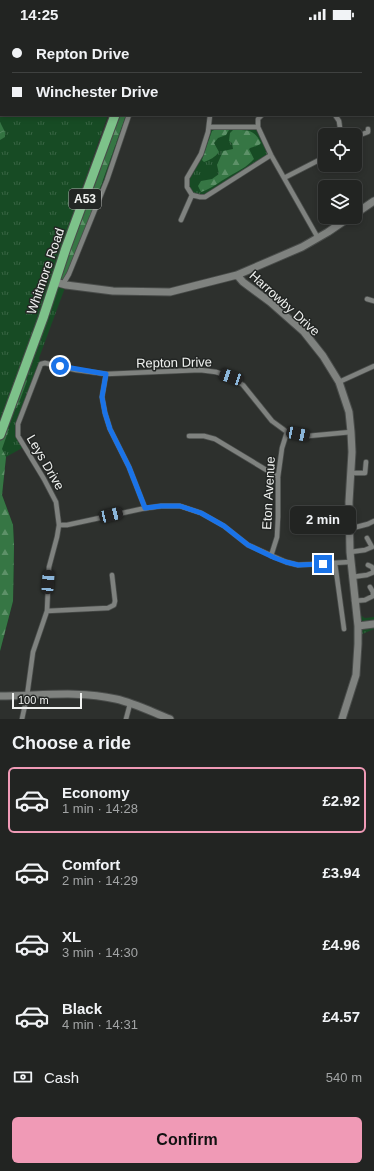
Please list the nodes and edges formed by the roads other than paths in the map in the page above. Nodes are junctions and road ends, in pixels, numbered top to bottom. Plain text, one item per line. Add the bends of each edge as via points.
1 (115, 116) edge
2 (129, 116) edge
3 (210, 116) edge
4 (261, 116) edge
5 (336, 116) edge
6 (209, 127) junction
7 (258, 127) junction
8 (340, 128) edge
9 (368, 129) dead end
10 (362, 134) edge
11 (271, 155) junction
12 (318, 161) edge
13 (284, 178) junction
14 (192, 196) junction
15 (374, 201) edge
16 (362, 209) edge
17 (181, 220) dead end
18 (339, 224) edge
19 (318, 238) junction
20 (237, 275) junction
21 (59, 283) junction
22 (367, 299) dead end
23 (374, 301) edge
24 (45, 363) joint
25 (374, 366) edge
26 (106, 374) junction
27 (339, 382) junction
28 (287, 432) junction
29 (352, 432) junction
30 (0, 435) edge
31 (189, 436) dead end
32 (366, 462) dead end
33 (351, 473) junction
34 (278, 477) junction
35 (145, 508) junction
36 (374, 521) edge
37 (59, 525) junction
38 (349, 529) junction
39 (367, 538) dead end
40 (350, 552) junction
41 (271, 556) junction
42 (350, 562) junction
43 (335, 563) junction
44 (368, 565) dead end
45 (112, 575) dead end
46 (352, 577) junction
47 (370, 586) dead end
48 (354, 601) junction
49 (47, 611) junction
50 (374, 624) edge
51 (358, 626) junction
52 (344, 629) dead end
53 (0, 696) edge
54 (27, 696) junction
55 (130, 704) junction
56 (22, 719) edge
57 (126, 719) edge
58 (170, 719) edge
59 (342, 719) edge

1 - 21 highway, Whitmore Road / A53
2 - 21 street, Whitmore Road via 107,180 74,260
3 - 6 street
4 - 7 street via 258,119
5 - 8 street
6 - 7 street
6 - 14 street via 201,154 187,178 187,187
7 - 11 street
9 - 10 street via 368,132
11 - 13 street
11 - 14 street via 205,197
12 - 13 street
13 - 19 street
14 - 17 street
15 - 16 street
18 - 19 street
19 - 20 street
20 - 21 street via 170,292 113,291
20 - 27 street, Harrowby Drive via 304,332
21 - 30 highway, Whitmore Road / A53
22 - 23 street
24 - 26 street, Repton Drive
24 - 37 street, Leys Drive via 41,364 17,430 56,502
25 - 27 street
26 - 28 street, Repton Drive via 200,370 216,372 231,377 243,385 272,421
26 - 35 street via 102,397 108,424
27 - 29 street, Harrowby Drive via 349,412
28 - 29 street, Repton Drive via 308,436
28 - 34 street, Eton Avenue
29 - 33 street, Harrowby Drive
31 - 34 street via 215,439
32 - 33 street via 365,473
33 - 38 street, Harrowby Drive
34 - 41 street, Eton Avenue via 277,537
35 - 37 street
35 - 41 street via 180,506 201,513 224,526 248,545
36 - 38 street
37 - 49 street, Leys Drive via 49,567
38 - 40 street, Harrowby Drive
39 - 40 street via 372,547
40 - 42 street, Harrowby Drive
41 - 43 street via 298,565
42 - 43 street
42 - 46 street, Harrowby Drive
43 - 52 street
44 - 46 street via 374,572
45 - 49 street via 114,605 108,608
46 - 48 street, Harrowby Drive
47 - 48 street via 373,596
48 - 51 street, Harrowby Drive
49 - 54 street, Leys Drive via 33,652
50 - 51 street
51 - 59 street, Harrowby Drive via 356,675
53 - 54 street
54 - 55 street via 66,693 116,699
54 - 56 street, Leys Drive
55 - 57 street
55 - 58 street

